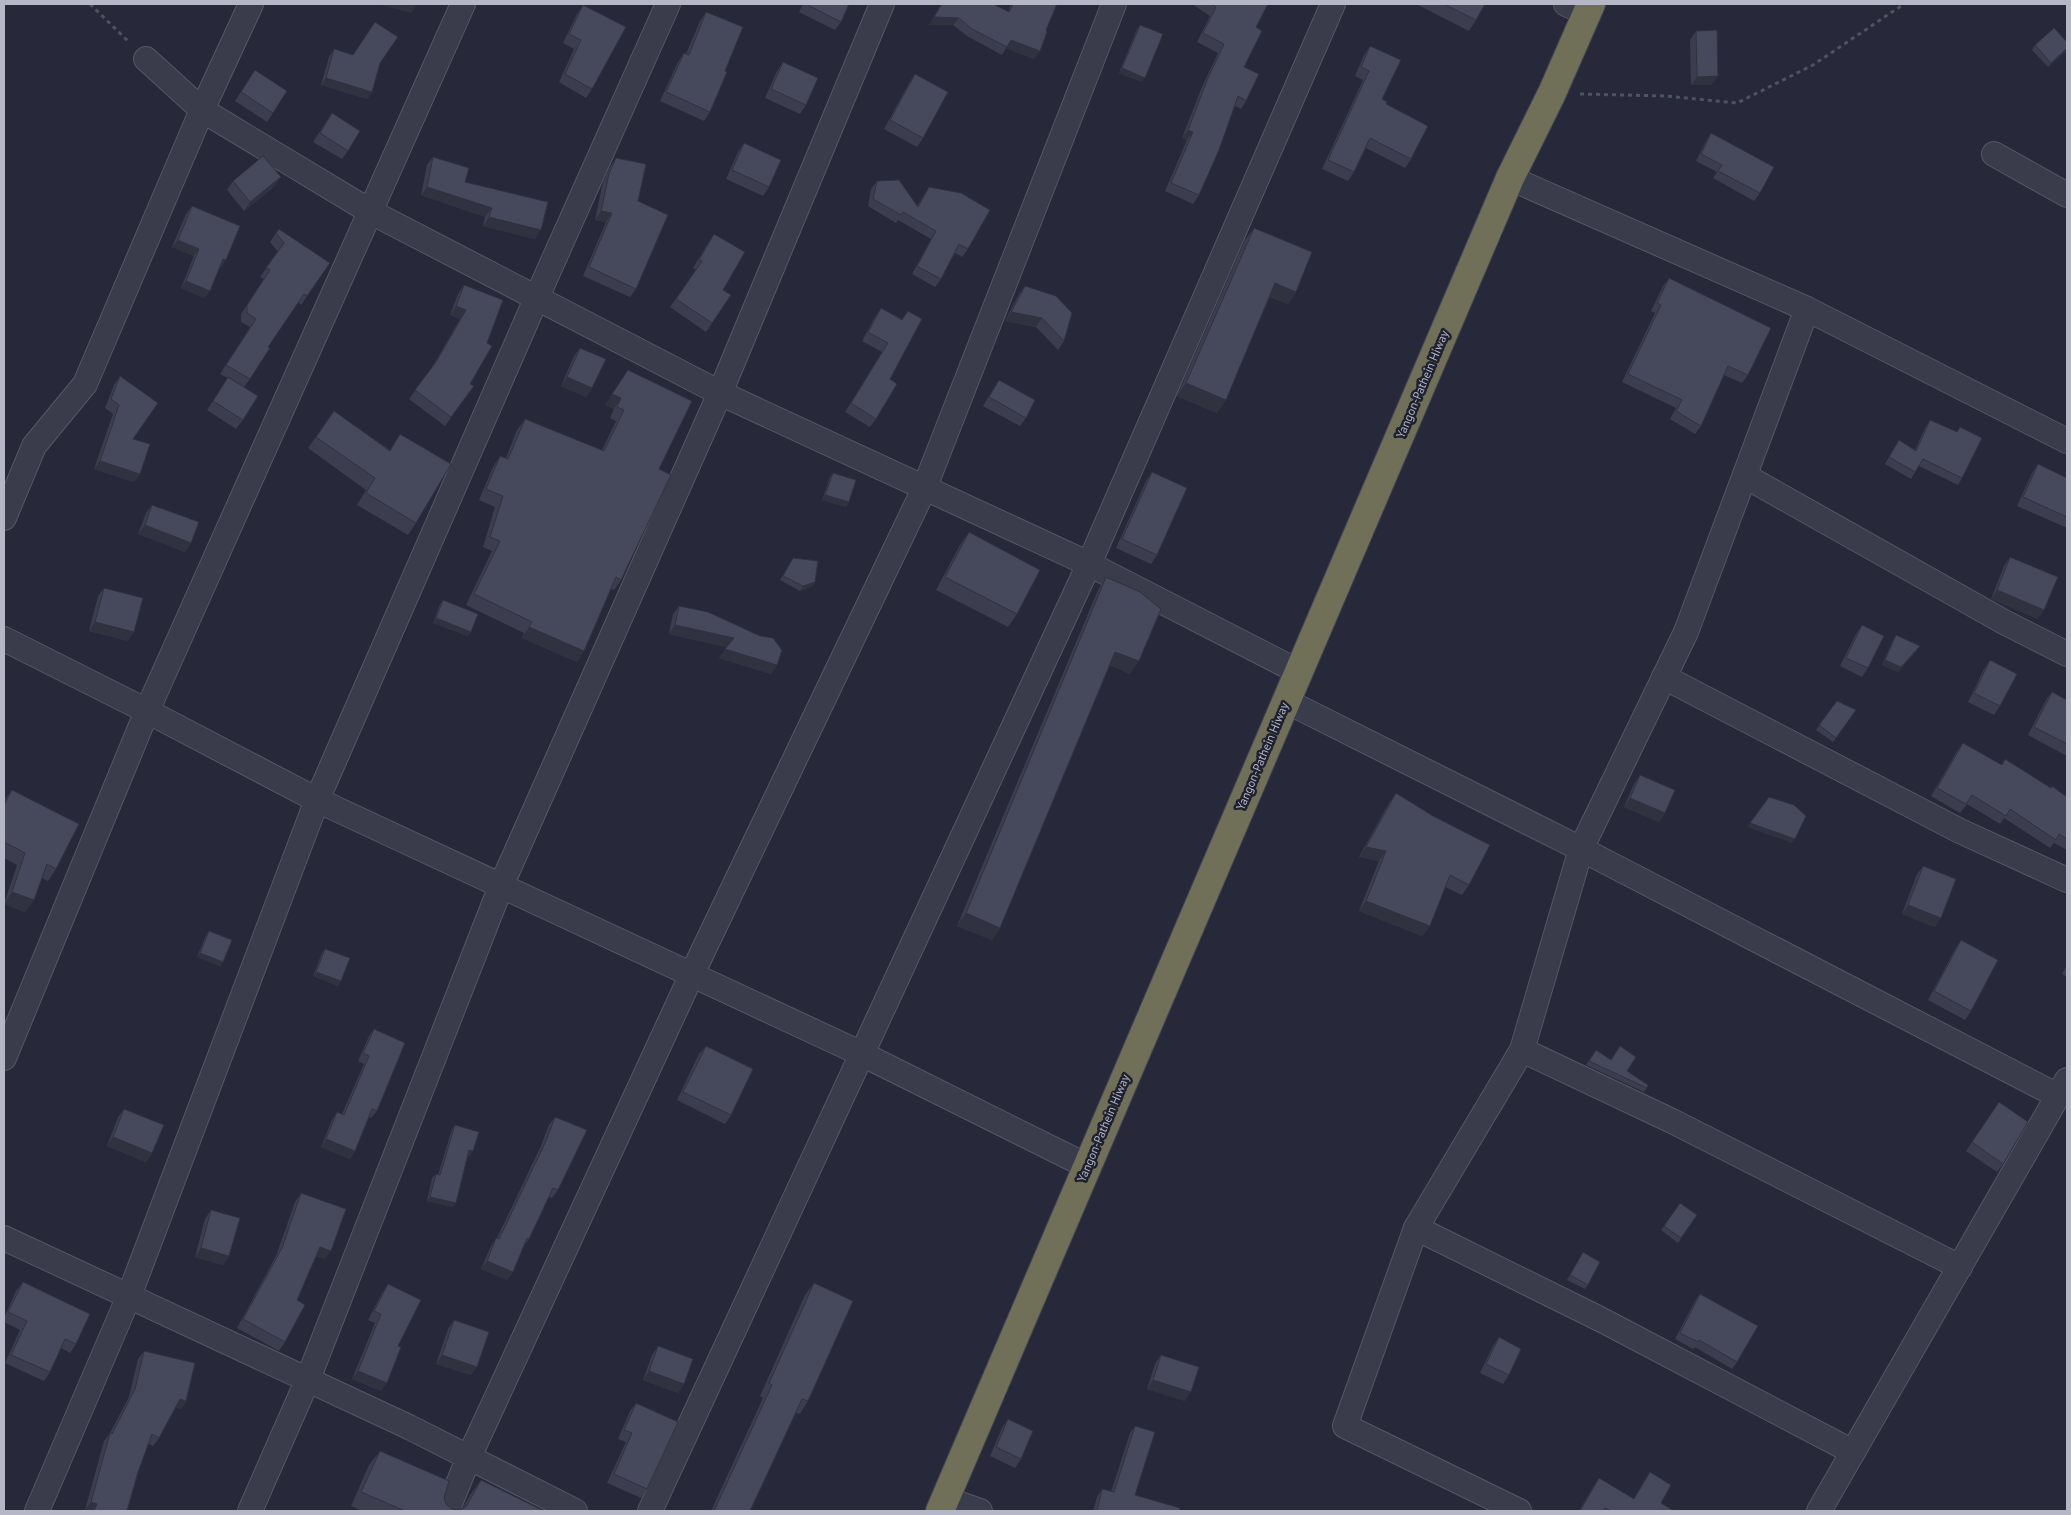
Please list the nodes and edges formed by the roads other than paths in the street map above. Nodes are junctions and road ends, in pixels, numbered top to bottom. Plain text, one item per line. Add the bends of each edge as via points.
1 (251, 4) edge
2 (463, 4) edge
3 (668, 4) edge
4 (882, 4) edge
5 (1114, 4) edge
6 (1333, 4) edge
7 (1581, 7) edge
8 (146, 59) road end
9 (202, 110) junction
10 (1994, 154) dead end
11 (1510, 178) junction
12 (2067, 195) edge
13 (371, 212) junction
14 (536, 297) junction
15 (1808, 309) junction
16 (720, 393) junction
17 (2067, 441) edge
18 (1745, 476) junction
19 (924, 489) junction
20 (4, 518) edge
21 (1089, 564) junction
22 (4, 639) edge
23 (2067, 654) edge
24 (1299, 672) junction
25 (1664, 677) junction
26 (1286, 701) junction
27 (147, 711) junction
28 (317, 800) junction
29 (1581, 849) junction
30 (2067, 880) edge
31 (501, 886) junction
32 (692, 974) junction
33 (1522, 1050) junction
34 (862, 1054) junction
35 (4, 1058) edge
36 (2063, 1088) edge
37 (1087, 1166) junction
38 (1416, 1228) junction
39 (4, 1238) edge
40 (1960, 1267) junction
41 (129, 1296) junction
42 (308, 1380) junction
43 (1853, 1452) junction
44 (469, 1457) junction
45 (943, 1505) edge
46 (37, 1511) edge
47 (250, 1511) edge
48 (447, 1511) edge
49 (575, 1511) edge
50 (650, 1511) edge
51 (980, 1511) edge
52 (1519, 1511) edge
53 (1818, 1511) edge

1 - 9 street
2 - 13 street
3 - 14 street
4 - 16 street
5 - 19 street
6 - 21 street
7 - 11 highway, Yangon-Pathein Hiway via 1552,93
8 - 9 street
9 - 13 street
9 - 20 street via 85,384 34,446
10 - 12 street
11 - 15 street
11 - 24 highway, Yangon-Pathein Hiway
13 - 14 street
13 - 27 street
14 - 16 street
14 - 28 street
15 - 17 street
15 - 18 street
16 - 19 street
16 - 31 street
18 - 23 street
18 - 25 street via 1686,632
19 - 21 street
19 - 32 street
21 - 24 street
21 - 34 street
22 - 27 street
24 - 26 highway, Yangon-Pathein Hiway
25 - 29 street
25 - 30 street via 1960,831
26 - 29 street
26 - 37 highway, Yangon-Pathein Hiway
27 - 28 street
27 - 35 street
28 - 31 street
28 - 41 street
29 - 33 street
29 - 36 street
31 - 32 street
31 - 42 street
32 - 34 street
32 - 44 street
33 - 38 street
33 - 40 street via 1672,1121
34 - 37 street
34 - 50 street
36 - 40 street
37 - 45 highway, Yangon-Pathein Hiway
38 - 43 street
38 - 52 street via 1345,1426
39 - 41 street
40 - 43 street
41 - 42 street
41 - 46 street
42 - 44 street
42 - 47 street
43 - 53 street
44 - 48 street
44 - 49 street
45 - 51 street

